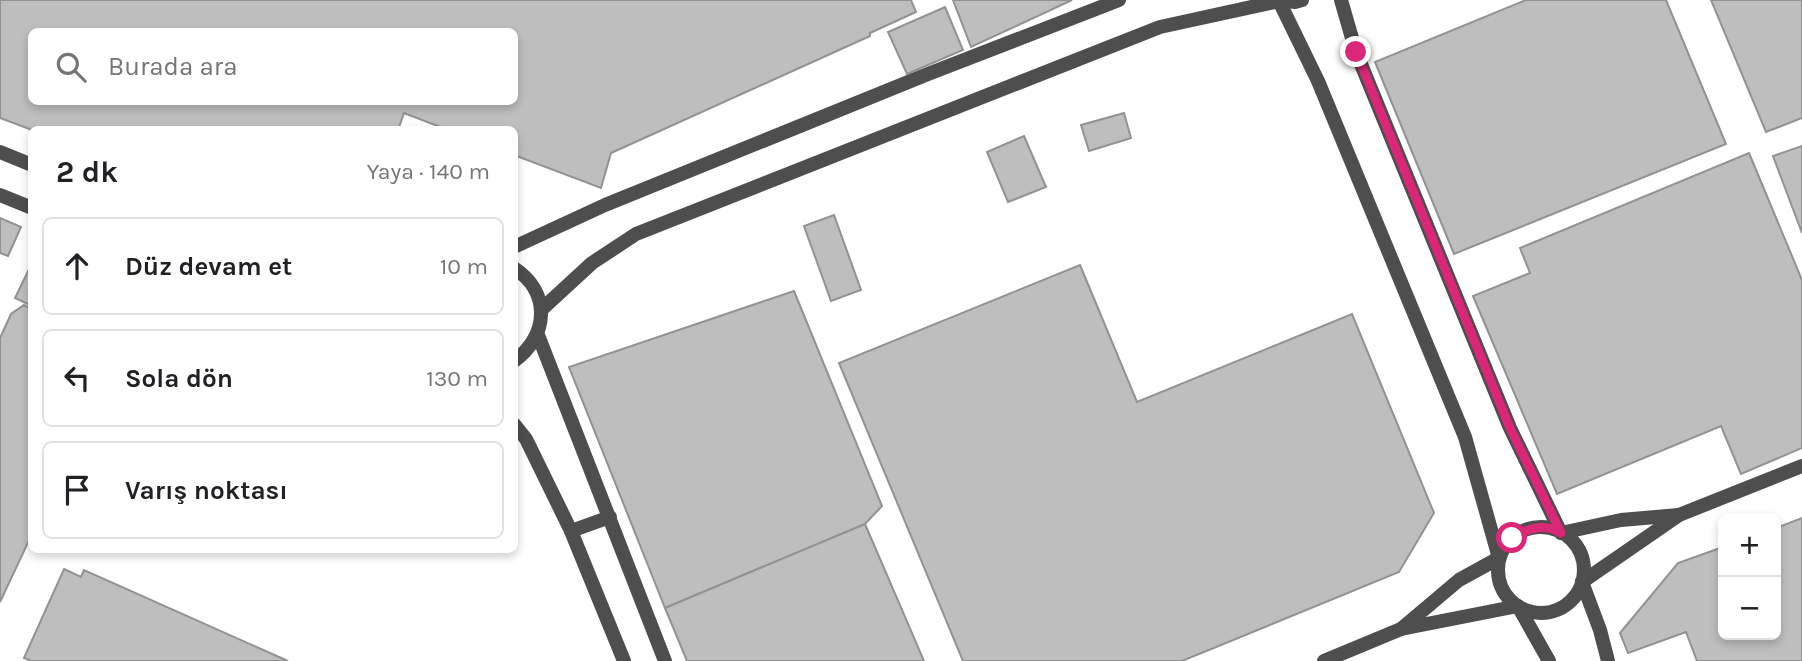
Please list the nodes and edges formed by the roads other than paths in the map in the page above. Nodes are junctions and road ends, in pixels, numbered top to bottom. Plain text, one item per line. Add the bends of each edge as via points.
1 (1119, 0) edge
2 (1279, 0) edge
3 (1302, 0) edge
4 (1341, 0) edge
5 (0, 152) edge
6 (28, 163) edge
7 (0, 195) edge
8 (28, 206) edge
9 (518, 245) edge
10 (518, 270) edge
11 (542, 309) junction
12 (538, 335) junction
13 (518, 358) edge
14 (518, 429) edge
15 (1802, 466) edge
16 (1679, 515) junction
17 (610, 517) junction
18 (571, 531) junction
19 (1561, 533) junction
20 (1499, 558) junction
21 (1582, 582) junction
22 (1518, 606) junction
23 (1401, 629) junction
24 (624, 661) edge
25 (665, 661) edge
26 (1324, 661) edge
27 (1549, 661) edge
28 (1608, 661) edge

1 - 9 street via 605,205
2 - 3 street
2 - 11 street via 1160,27 636,234 592,263
2 - 20 street via 1318,81 1465,437
4 - 19 street via 1356,52 1504,415
5 - 6 street
7 - 8 street
10 - 11 street via 537,290
11 - 12 street
12 - 13 street
12 - 17 street
14 - 18 street
15 - 16 street
16 - 19 street via 1621,520
16 - 21 street
17 - 18 street
17 - 25 street
18 - 24 street
19 - 20 street via 1539,527 1524,530 1506,544
19 - 21 street via 1578,548
20 - 22 street via 1500,584
20 - 23 street via 1459,580
21 - 22 street via 1566,605 1552,611
21 - 28 street
22 - 23 street
22 - 27 street
23 - 26 street

